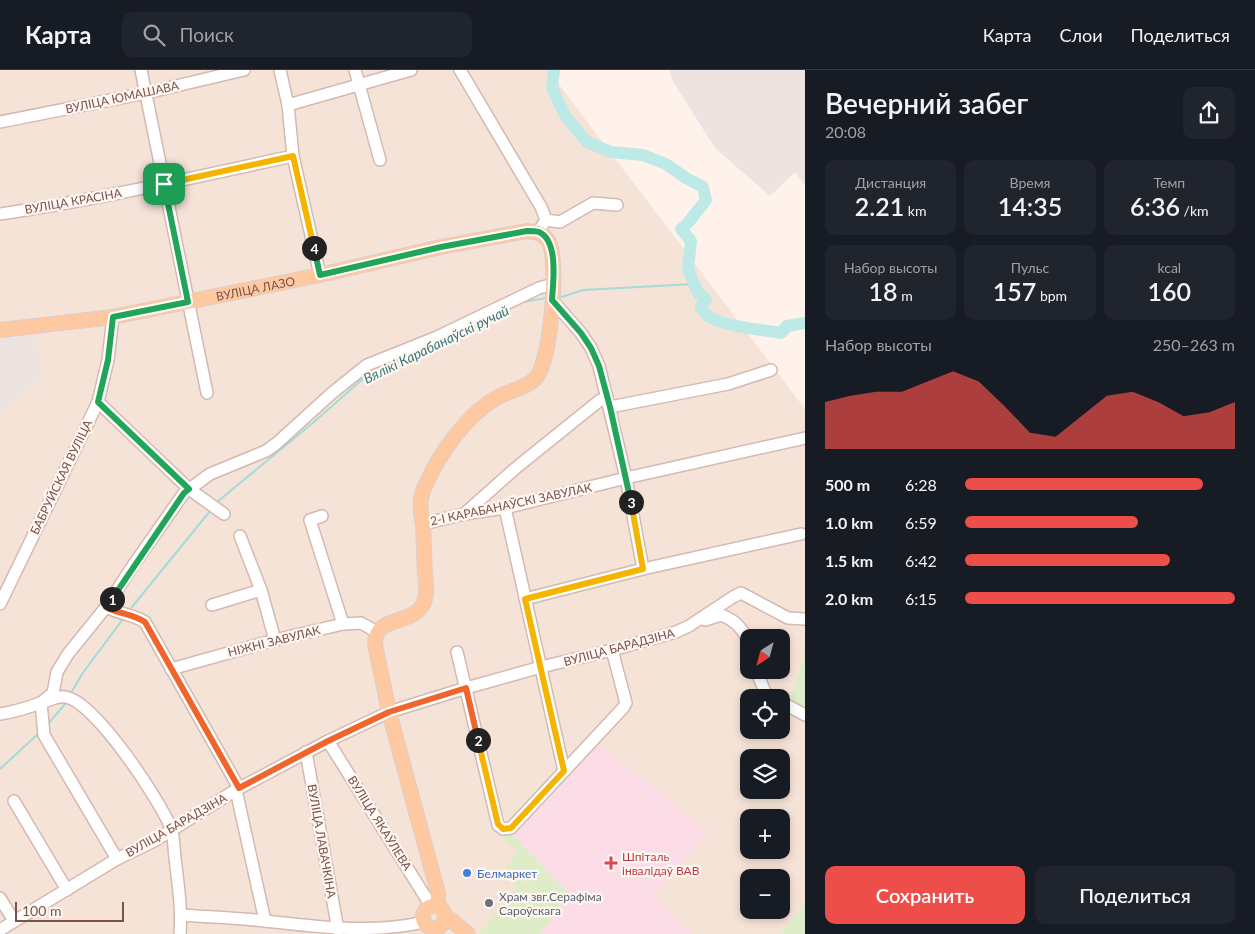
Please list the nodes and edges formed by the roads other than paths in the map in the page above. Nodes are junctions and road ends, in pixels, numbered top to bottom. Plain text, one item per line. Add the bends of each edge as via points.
1 (141, 70) edge
2 (244, 70) edge
3 (280, 70) edge
4 (354, 70) edge
5 (411, 70) edge
6 (460, 70) edge
7 (358, 84) junction
8 (146, 93) junction
9 (288, 105) junction
10 (0, 122) edge
11 (293, 156) junction
12 (380, 160) dead end
13 (164, 184) junction
14 (617, 205) dead end
15 (0, 214) edge
16 (542, 226) junction
17 (320, 275) junction
18 (553, 284) junction
19 (552, 300) junction
20 (188, 302) junction
21 (113, 317) junction
22 (0, 330) edge
23 (771, 370) dead end
24 (207, 393) dead end
25 (98, 402) junction
26 (609, 402) junction
27 (805, 438) edge
28 (626, 478) junction
29 (189, 489) junction
30 (504, 508) junction
31 (224, 514) dead end
32 (464, 514) junction
33 (322, 516) dead end
34 (423, 524) junction
35 (801, 534) dead end
36 (240, 536) dead end
37 (643, 569) junction
38 (261, 590) junction
39 (525, 599) junction
40 (0, 604) edge
41 (212, 605) dead end
42 (106, 607) junction
43 (805, 619) edge
44 (343, 624) junction
45 (689, 626) junction
46 (741, 629) edge
47 (377, 632) junction
48 (275, 640) junction
49 (612, 650) junction
50 (458, 652) dead end
51 (541, 667) junction
52 (171, 669) junction
53 (466, 688) junction
54 (41, 703) junction
55 (790, 707) edge
56 (389, 712) junction
57 (0, 714) edge
58 (805, 715) edge
59 (328, 741) junction
60 (306, 752) junction
61 (564, 771) junction
62 (238, 789) junction
63 (14, 801) dead end
64 (171, 830) junction
65 (117, 859) junction
66 (67, 890) junction
67 (0, 898) edge
68 (438, 910) junction
69 (182, 915) junction
70 (14, 921) junction
71 (265, 921) junction
72 (426, 928) edge
73 (0, 930) edge
74 (338, 930) junction
75 (180, 934) edge
76 (468, 934) edge

1 - 8 street
2 - 8 street, ВУЛІЦА ЮМАШАВА
3 - 9 street
4 - 7 street
5 - 7 street
6 - 16 street via 541,207
7 - 9 street
7 - 12 street
8 - 10 street, ВУЛІЦА ЮМАШАВА
8 - 13 street
9 - 11 street
11 - 13 street, ВУЛІЦА КРАСІНА
11 - 17 street
13 - 15 street, ВУЛІЦА КРАСІНА
13 - 20 street
14 - 16 street, ВУЛІЦА ЛАЗО via 593,203 560,222
16 - 17 main road, ВУЛІЦА ЛАЗО
16 - 18 main road via 553,258
17 - 20 main road, ВУЛІЦА ЛАЗО
18 - 19 main road
18 - 29 street via 367,365 266,451 210,474
19 - 26 street via 591,348
19 - 34 main road via 542,368 535,379 480,410 449,444 421,499
20 - 21 main road, ВУЛІЦА ЛАЗО
20 - 24 street
21 - 22 main road, ВУЛІЦА ЛАЗО
21 - 25 street, БАБРУЙСКАЯ ВУЛІЦА via 108,360
23 - 26 street via 728,384
25 - 29 street
25 - 40 street, БАБРУЙСКАЯ ВУЛІЦА
26 - 28 street
26 - 32 street via 599,401
27 - 28 street, 2-І КАРАБАНАЎСКІ ЗАВУЛАК
28 - 30 street, 2-І КАРАБАНАЎСКІ ЗАВУЛАК
28 - 37 street
29 - 31 street
29 - 42 street
30 - 32 street, 2-І КАРАБАНАЎСКІ ЗАВУЛАК
30 - 39 street
32 - 34 street, 2-І КАРАБАНАЎСКІ ЗАВУЛАК
33 - 44 street via 310,520
34 - 47 main road via 426,586 423,604 413,614
35 - 37 street
36 - 38 street
37 - 39 street
38 - 41 street
38 - 48 street
39 - 51 street
42 - 52 street via 145,622
42 - 54 street via 68,654 57,672 52,693
43 - 45 street, ВУЛІЦА БАРАДЗІНА via 788,618 742,593
44 - 47 street, НІЖНІ ЗАВУЛАК via 361,623
44 - 48 street, НІЖНІ ЗАВУЛАК
45 - 46 street via 720,615 737,623
45 - 49 street, ВУЛІЦА БАРАДЗІНА
47 - 56 main road via 375,644
48 - 52 street, НІЖНІ ЗАВУЛАК
49 - 51 street, ВУЛІЦА БАРАДЗІНА
49 - 61 street via 626,703
50 - 53 street
51 - 53 street, ВУЛІЦА БАРАДЗІНА
51 - 61 street
52 - 62 street
53 - 56 street, ВУЛІЦА БАРАДЗІНА
53 - 61 street via 498,824 503,829 511,828
54 - 57 street
54 - 64 street via 63,696 74,699 88,711 131,760
54 - 65 street via 44,736
55 - 58 street
56 - 59 street, ВУЛІЦА БАРАДЗІНА
56 - 68 main road via 438,893
59 - 60 street, ВУЛІЦА БАРАДЗІНА
59 - 68 street, ВУЛІЦА ЯКАЎЛЕВА
60 - 62 street, ВУЛІЦА БАРАДЗІНА
60 - 74 street, ВУЛІЦА ЛАВАЧКІНА
62 - 64 street, ВУЛІЦА БАРАДЗІНА
62 - 71 street
63 - 66 street
64 - 65 street, ВУЛІЦА БАРАДЗІНА
64 - 69 street
65 - 66 street, ВУЛІЦА БАРАДЗІНА
66 - 70 street, ВУЛІЦА БАРАДЗІНА
67 - 70 street
68 - 72 main road via 443,923 439,927
68 - 76 main road
69 - 71 street
69 - 75 street
70 - 73 street, ВУЛІЦА БАРАДЗІНА
71 - 74 street
72 - 74 street via 366,932

